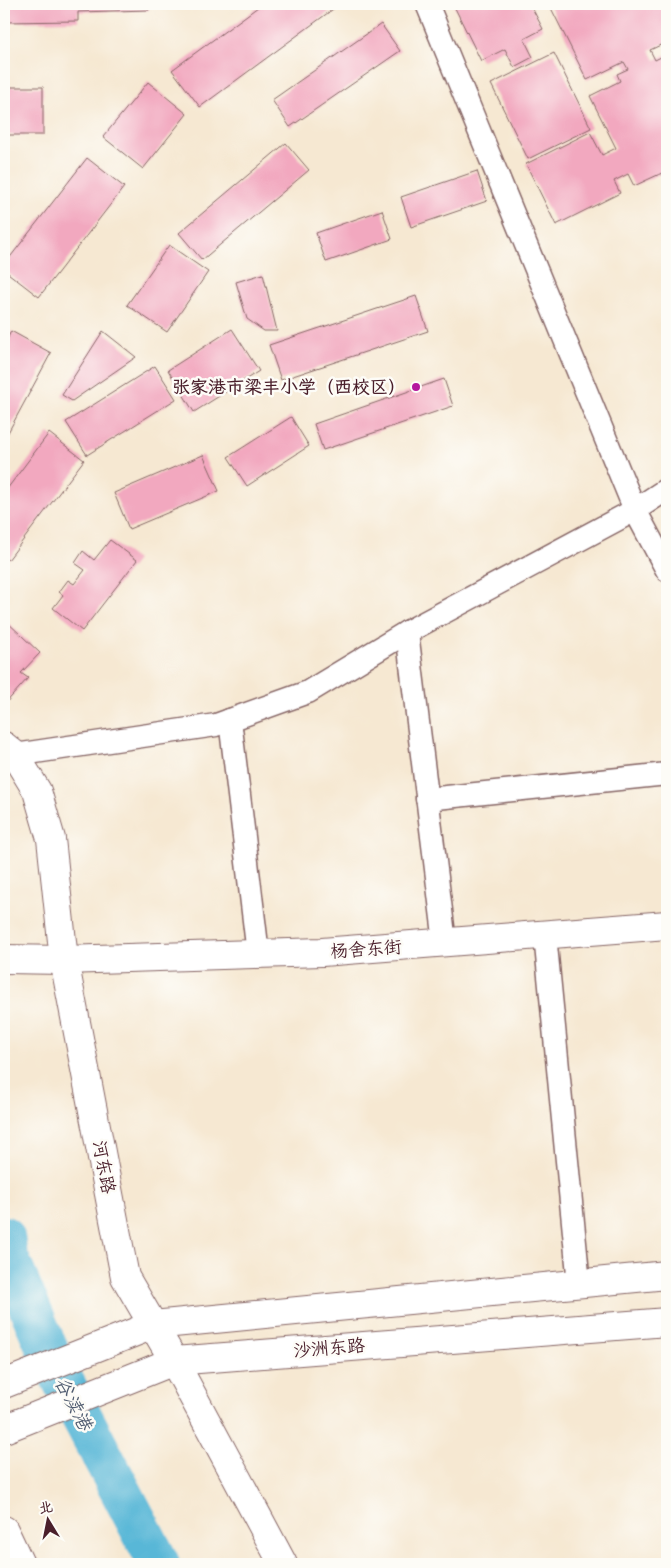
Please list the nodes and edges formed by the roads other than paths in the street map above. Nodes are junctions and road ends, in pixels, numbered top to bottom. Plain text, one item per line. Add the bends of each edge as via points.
1 (427, 4) edge
2 (667, 489) edge
3 (635, 510) junction
4 (667, 570) edge
5 (407, 632) junction
6 (230, 720) junction
7 (9, 750) edge
8 (667, 774) edge
9 (428, 799) junction
10 (667, 925) edge
11 (545, 935) junction
12 (445, 943) junction
13 (258, 954) junction
14 (4, 959) edge
15 (51, 959) junction
16 (667, 1275) edge
17 (579, 1284) junction
18 (667, 1322) edge
19 (153, 1325) junction
20 (174, 1361) junction
21 (4, 1384) edge
22 (4, 1429) edge
23 (4, 1530) edge
24 (20, 1564) edge
25 (283, 1564) edge

1 - 3 street
2 - 3 street
3 - 4 street
3 - 5 street
5 - 6 street via 308,692
5 - 9 street
6 - 7 street via 93,745
6 - 13 street
7 - 15 street, 河东路 via 38,791 51,839
8 - 9 street
9 - 12 street
10 - 11 street, 杨舍东街
11 - 12 street, 杨舍东街
11 - 17 street
12 - 13 street, 杨舍东街
13 - 15 street, 杨舍东街
14 - 15 street, 杨舍东街
15 - 19 street, 河东路 via 125,1277
16 - 17 street
17 - 19 street
18 - 20 street, 沙洲东路
19 - 20 street, 河东路
19 - 21 street
20 - 22 street, 沙洲东路
20 - 25 street, 河东路
23 - 24 street

